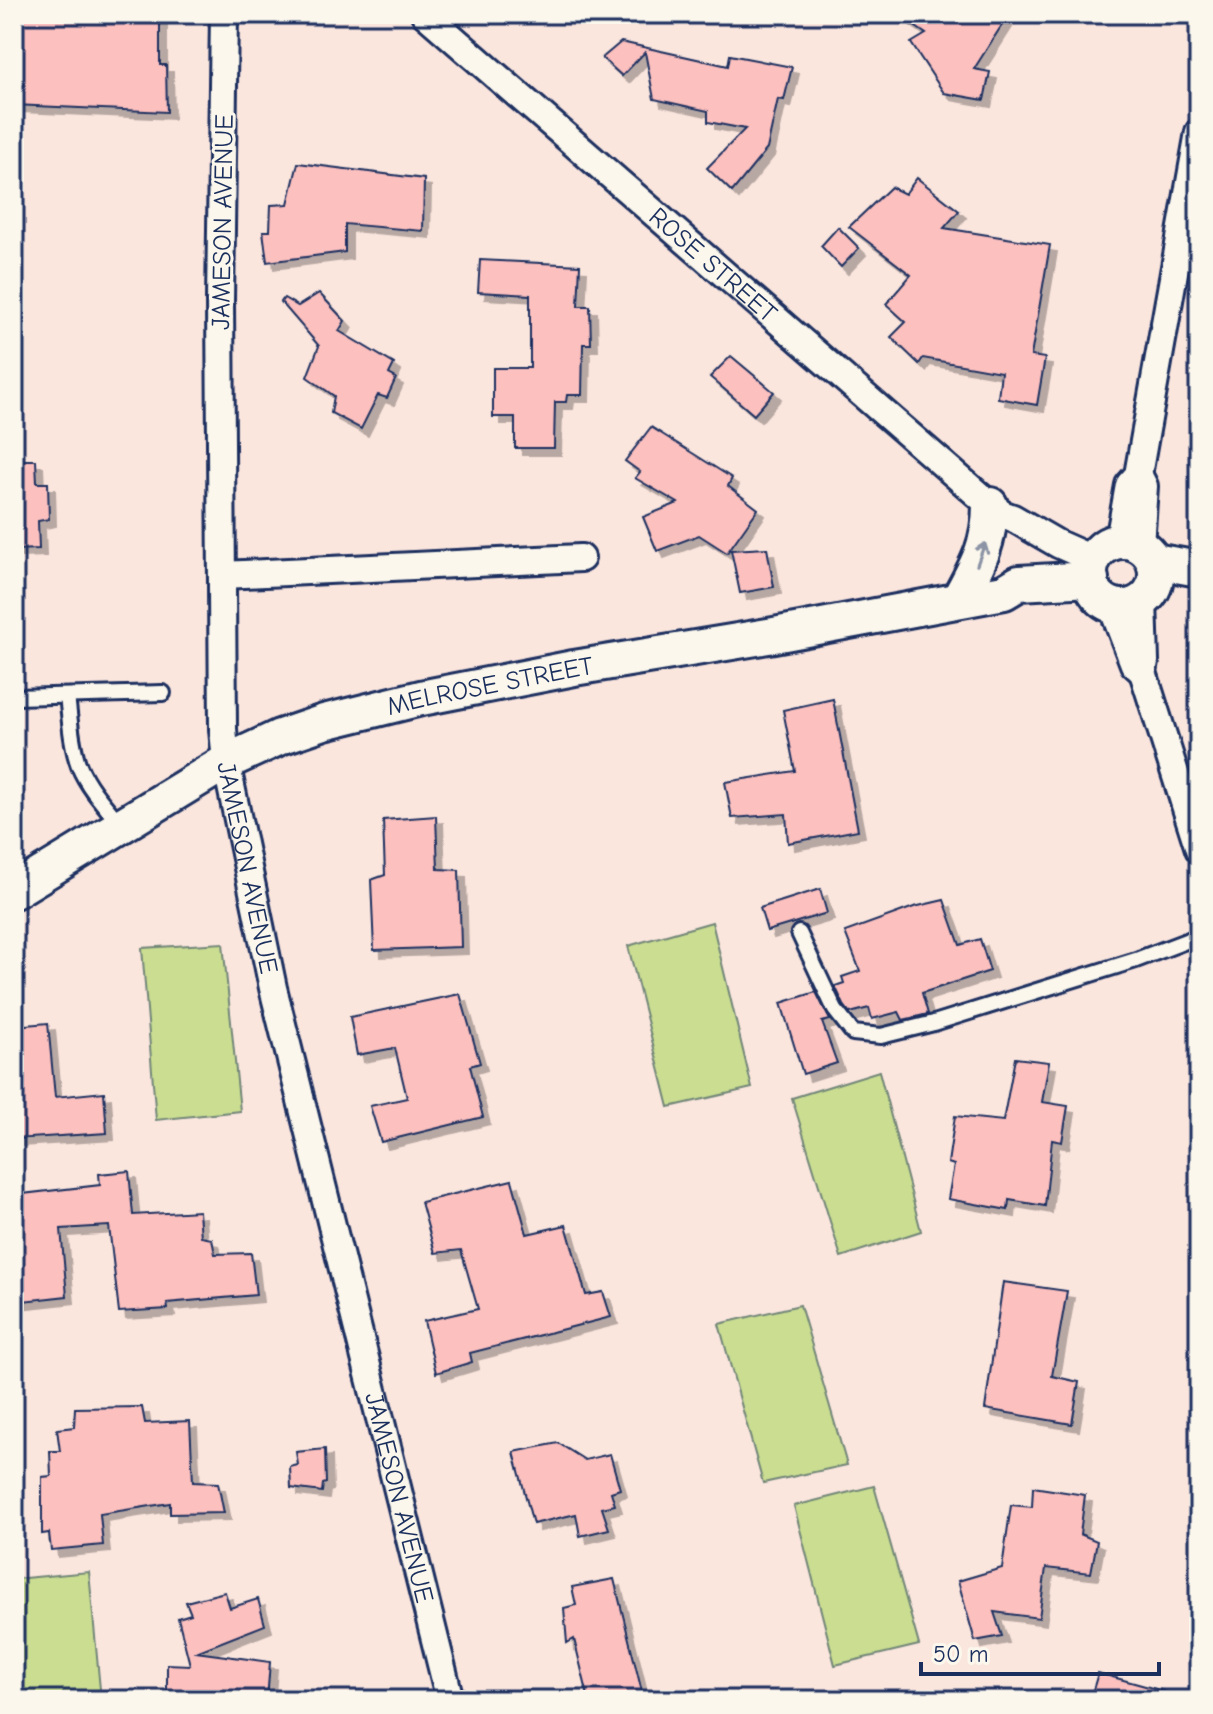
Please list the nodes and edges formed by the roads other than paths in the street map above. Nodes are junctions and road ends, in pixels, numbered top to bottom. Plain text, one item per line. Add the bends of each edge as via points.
1 (224, 14) edge
2 (425, 14) edge
3 (1199, 132) edge
4 (996, 510) junction
5 (581, 558) dead end
6 (1199, 569) edge
7 (222, 575) junction
8 (1120, 575) junction
9 (1199, 586) edge
10 (959, 599) junction
11 (163, 693) dead end
12 (67, 696) junction
13 (14, 697) edge
14 (226, 762) junction
15 (121, 825) junction
16 (1199, 849) edge
17 (14, 891) edge
18 (799, 933) dead end
19 (1199, 936) edge
20 (450, 1700) edge

1 - 7 street, JAMESON AVENUE
2 - 4 street, ROSE STREET
3 - 8 street via 1138,475 1129,485
4 - 8 street, ROSE STREET via 1025,545 1055,563
10 -> 4 street
5 - 7 street
6 - 8 street, MELROSE STREET
7 - 14 street, JAMESON AVENUE
8 - 9 street, MELROSE STREET
8 - 10 street, MELROSE STREET via 1025,599 1004,592
8 - 16 street via 1134,664 1143,672
10 - 14 street, MELROSE STREET via 421,698 324,722
11 - 12 lane
12 - 13 lane
12 - 15 lane via 80,768
14 - 15 street, MELROSE STREET
14 - 20 street, JAMESON AVENUE via 273,988
15 - 17 street, MELROSE STREET
18 - 19 lane via 835,1010 853,1033 881,1036

